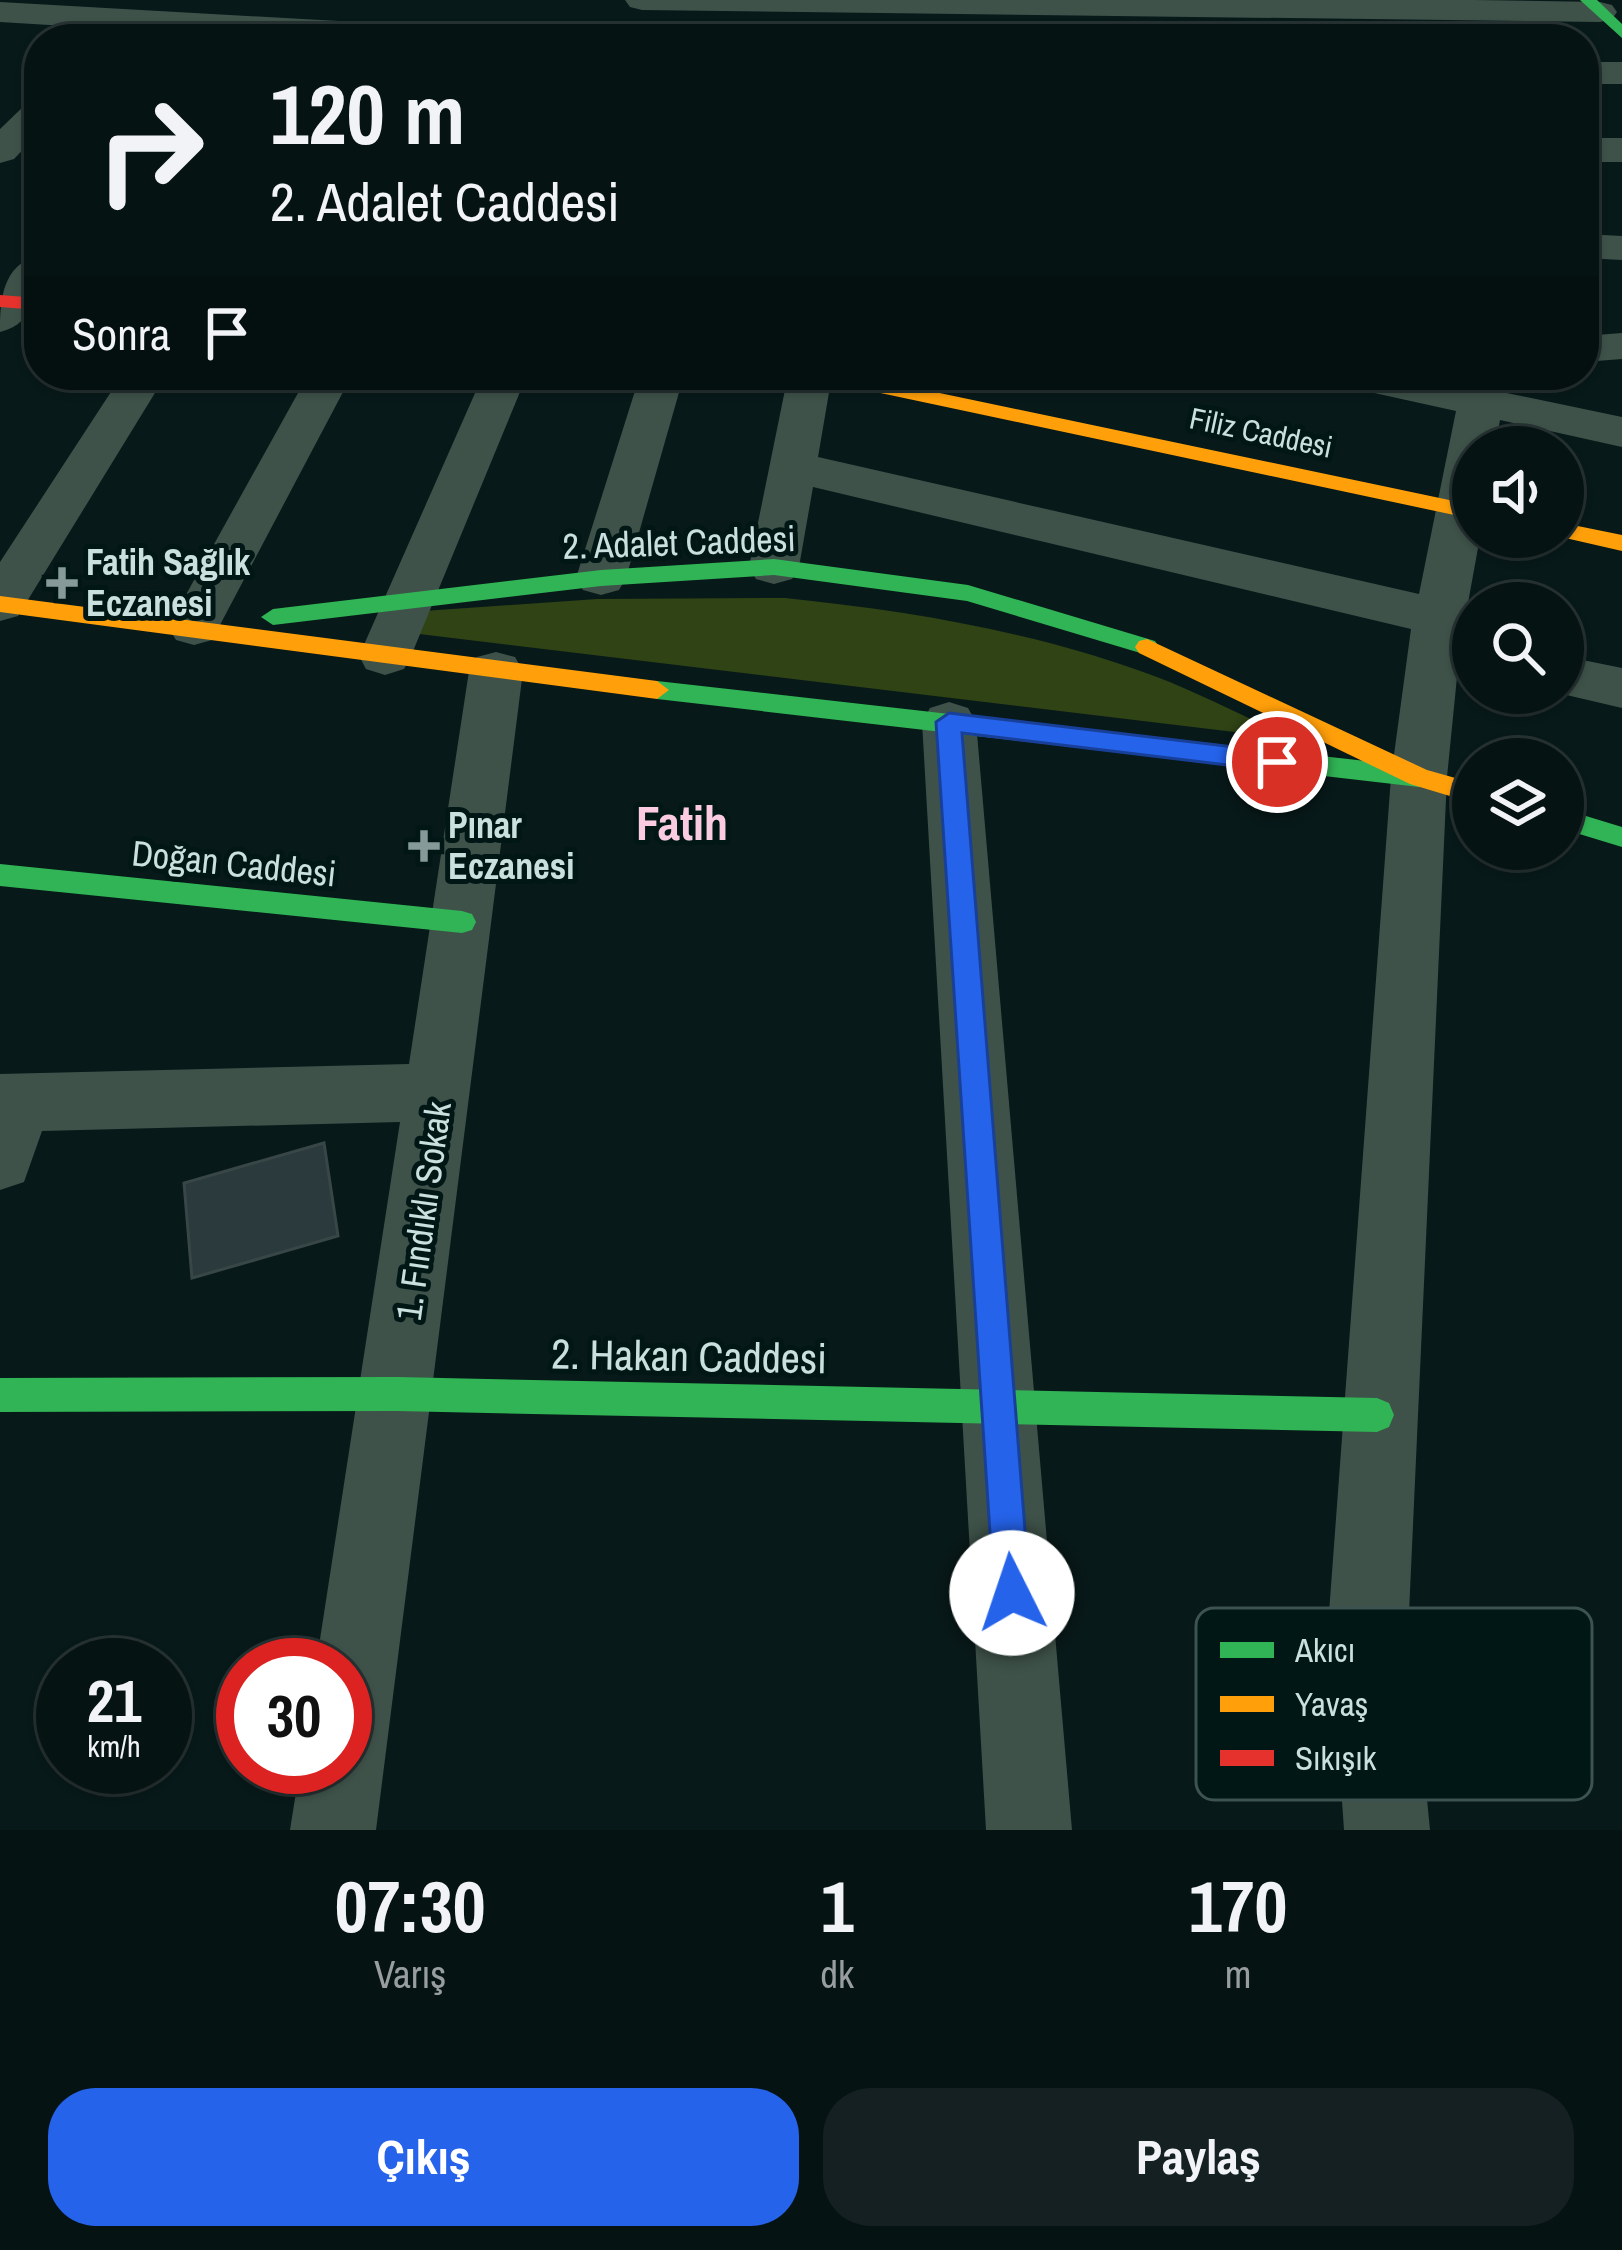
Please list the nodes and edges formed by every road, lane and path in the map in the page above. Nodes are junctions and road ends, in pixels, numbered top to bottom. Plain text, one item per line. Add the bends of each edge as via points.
1 (642, 0) edge
2 (1603, 15) edge
3 (1232, 16) edge
4 (109, 20) edge
5 (7, 21) edge
6 (184, 24) edge
7 (135, 390) edge
8 (322, 390) edge
9 (499, 390) edge
10 (657, 390) edge
11 (807, 390) edge
12 (895, 390) edge
13 (1419, 390) edge
14 (1537, 394) edge
15 (1480, 404) junction
16 (1477, 426) edge
17 (1622, 432) edge
18 (793, 467) junction
19 (1452, 507) edge
20 (1584, 535) edge
21 (1622, 543) edge
22 (1460, 558) edge
23 (774, 567) junction
24 (601, 578) junction
25 (410, 598) junction
26 (0, 603) edge
27 (194, 627) junction
28 (1449, 640) edge
29 (386, 656) junction
30 (496, 671) junction
31 (1584, 680) edge
32 (1622, 688) edge
33 (949, 722) junction
34 (1446, 785) edge
35 (1584, 825) edge
36 (1622, 836) edge
37 (0, 875) edge
38 (462, 922) junction
39 (440, 1092) junction
40 (6, 1122) edge
41 (397, 1394) junction
42 (0, 1395) edge
43 (999, 1403) junction
44 (1377, 1415) junction
45 (1369, 1608) edge
46 (361, 1638) edge
47 (339, 1794) edge
48 (1385, 1800) edge
49 (333, 1830) edge
50 (1029, 1830) edge
51 (1387, 1830) edge

1 - 3 street
2 - 3 street
4 - 5 street
4 - 6 street
7 - 26 street
8 - 27 street
9 - 25 street
10 - 24 street
11 - 18 street
12 - 19 main road, Filiz Caddesi
13 - 15 street
14 - 15 street
14 - 17 street
15 - 16 street
18 - 23 street
18 - 28 street
20 - 21 main road
22 - 28 street
23 - 24 main road, 2. Adalet Caddesi
23 - 34 main road, 2. Adalet Caddesi via 968,593 1152,649
24 - 25 main road, 2. Adalet Caddesi
25 - 27 main road, 2. Adalet Caddesi
25 - 29 street
26 - 27 main road, 2. Adalet Caddesi
27 - 29 main road, 2. Adalet Caddesi
28 - 34 street
29 - 30 main road, 2. Adalet Caddesi
30 - 33 main road, 2. Adalet Caddesi
30 - 38 street, 1. Fındıklı Sokak
31 - 32 street
33 - 34 main road, 2. Adalet Caddesi
33 - 43 street
34 - 44 street
35 - 36 main road
37 - 38 main road, Doğan Caddesi
38 - 39 street, 1. Fındıklı Sokak
39 - 40 street
39 - 41 street, 1. Fındıklı Sokak
41 - 42 main road, 2. Hakan Caddesi
41 - 43 main road, 2. Hakan Caddesi
41 - 46 street, 1. Fındıklı Sokak
43 - 44 main road, 2. Hakan Caddesi
43 - 50 street
44 - 45 street
47 - 49 street
48 - 51 street

